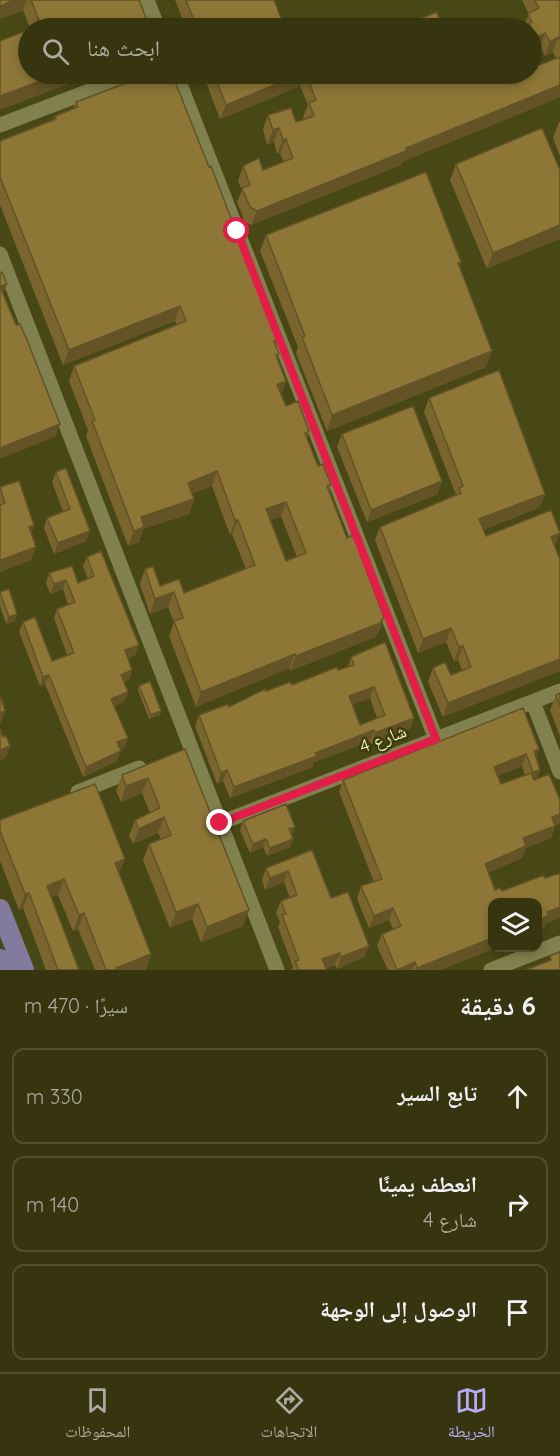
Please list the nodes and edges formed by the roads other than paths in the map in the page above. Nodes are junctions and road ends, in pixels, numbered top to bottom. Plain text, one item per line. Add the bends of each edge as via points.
1 (147, 0) edge
2 (154, 18) edge
3 (108, 84) edge
4 (180, 84) edge
5 (0, 125) edge
6 (0, 254) edge
7 (560, 691) edge
8 (533, 702) junction
9 (436, 739) junction
10 (151, 763) edge
11 (560, 772) edge
12 (60, 799) edge
13 (220, 823) junction
14 (0, 909) edge
15 (560, 943) edge
16 (0, 959) edge
17 (4, 970) edge
18 (24, 970) edge
19 (277, 970) edge
20 (491, 970) edge

1 - 2 street
3 - 5 street
4 - 9 street
6 - 13 street via 186,749
7 - 8 street, شارع 4
8 - 9 street, شارع 4
8 - 11 street
9 - 13 street, شارع 4
10 - 12 street
13 - 19 street
14 - 18 main road
15 - 20 street
16 - 17 main road

